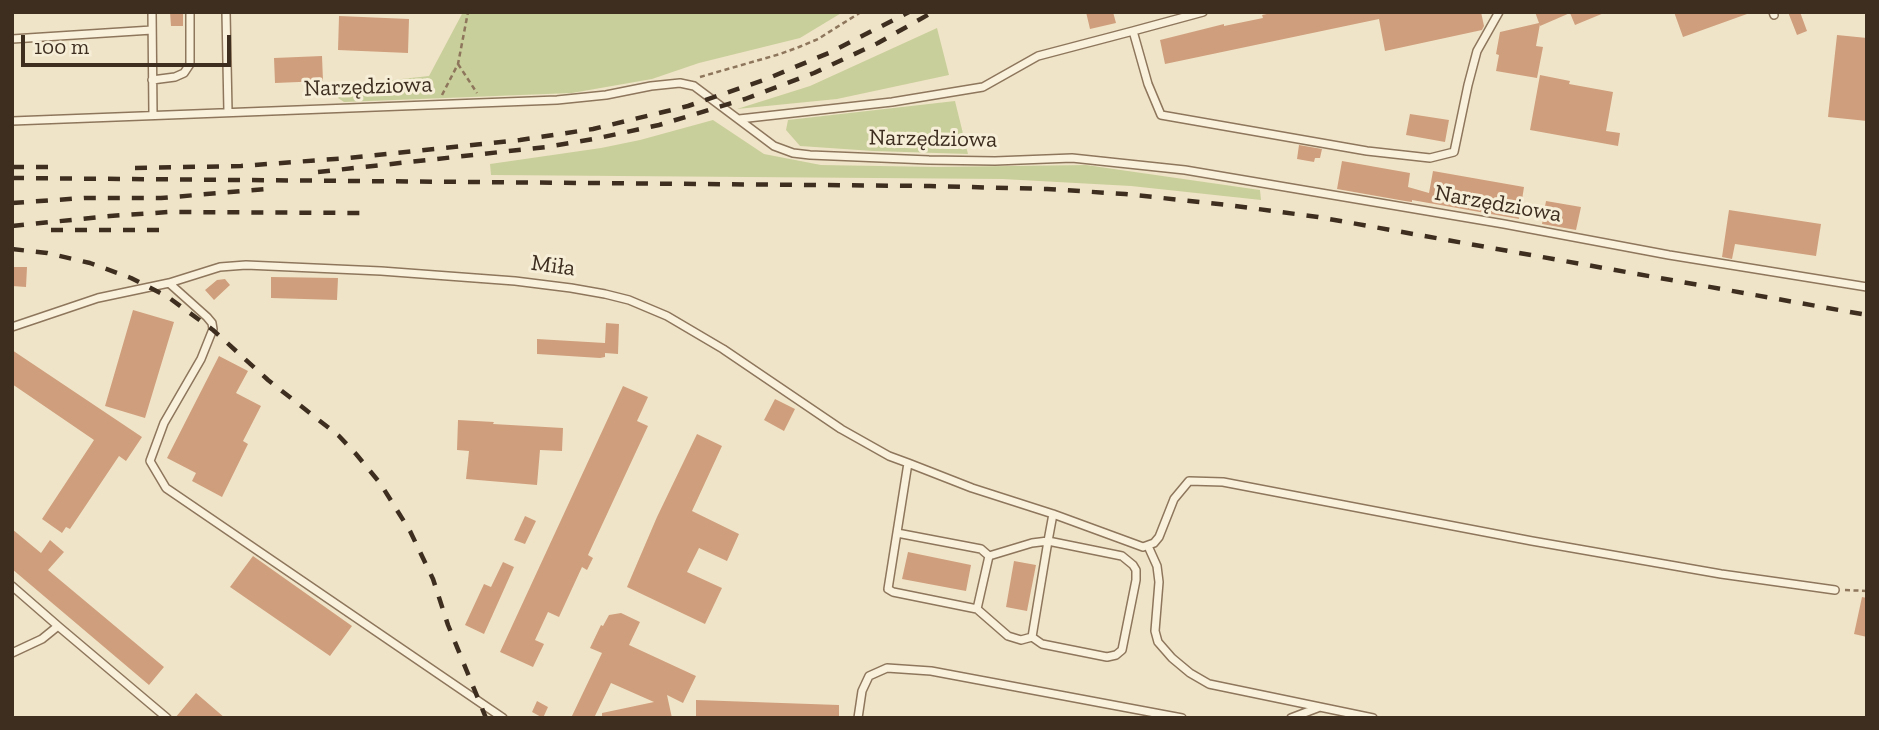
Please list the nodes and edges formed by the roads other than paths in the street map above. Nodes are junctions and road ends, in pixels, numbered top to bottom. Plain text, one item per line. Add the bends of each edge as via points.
1 (152, 12) edge
2 (190, 12) edge
3 (226, 12) edge
4 (1203, 12) edge
5 (1499, 12) edge
6 (152, 30) junction
7 (1133, 31) junction
8 (12, 38) edge
9 (152, 80) junction
10 (228, 112) junction
11 (153, 115) junction
12 (739, 119) junction
13 (12, 121) edge
14 (169, 283) junction
15 (1867, 287) edge
16 (12, 327) edge
17 (908, 463) junction
18 (1053, 514) junction
19 (897, 533) junction
20 (1048, 541) junction
21 (1147, 546) junction
22 (989, 556) junction
23 (12, 586) edge
24 (1835, 590) road end
25 (977, 609) junction
26 (58, 626) junction
27 (1032, 637) junction
28 (12, 653) edge
29 (1321, 707) junction
30 (167, 718) edge
31 (503, 718) edge
32 (858, 718) edge
33 (1182, 718) edge
34 (1291, 718) edge
35 (1373, 718) edge

1 - 6 lane
2 - 9 lane via 190,64 175,77
3 - 10 lane
4 - 7 lane
5 - 7 lane via 1477,51 1454,152 1430,158 1161,115
6 - 8 lane
6 - 9 lane
7 - 12 lane via 1038,56 983,87
9 - 11 lane
10 - 11 lane, Narzędziowa
10 - 12 lane, Narzędziowa via 579,99 688,84
11 - 13 lane, Narzędziowa
12 - 15 lane, Narzędziowa via 774,146 801,154 995,161 1072,158 1161,167
14 - 16 lane, Miła via 98,298
14 - 17 lane, Miła via 220,267 246,265 488,279 605,294 667,316 841,429
14 - 31 lane via 207,317 213,330 164,423 150,461 166,488
17 - 18 lane, Miła
17 - 19 lane
18 - 20 lane
18 - 21 lane, Miła
19 - 22 lane via 981,549
19 - 25 lane via 888,589
20 - 22 lane
20 - 27 lane
20 - 27 lane via 1122,556 1136,570 1136,580 1122,650 1116,655 1042,644
21 - 24 lane via 1159,537 1174,499 1189,481 1223,482 1721,574
21 - 29 lane via 1159,582 1155,631 1172,658 1209,684
22 - 25 lane
23 - 26 lane
25 - 27 lane via 1008,636
26 - 28 lane
26 - 30 lane
29 - 34 lane
29 - 35 lane
32 - 33 lane via 869,676 887,668 931,671

